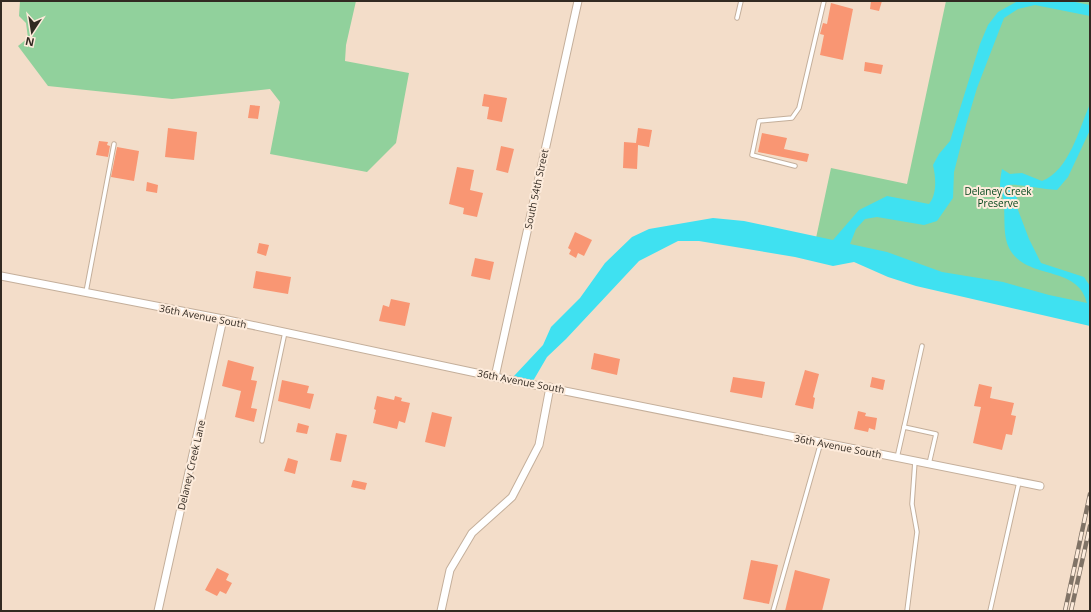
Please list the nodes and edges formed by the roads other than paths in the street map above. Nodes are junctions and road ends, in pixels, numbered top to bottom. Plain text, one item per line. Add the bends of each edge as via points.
1 (578, 1) edge
2 (741, 1) edge
3 (824, 1) edge
4 (737, 18) dead end
5 (114, 144) dead end
6 (796, 166) dead end
7 (1, 276) edge
8 (86, 292) junction
9 (223, 319) junction
10 (285, 332) junction
11 (922, 346) dead end
12 (495, 377) junction
13 (550, 387) junction
14 (904, 427) junction
15 (262, 441) dead end
16 (821, 442) junction
17 (898, 458) junction
18 (915, 461) junction
19 (929, 464) junction
20 (1019, 482) junction
21 (1040, 486) dead end
22 (158, 611) edge
23 (441, 611) edge
24 (773, 611) edge
25 (907, 611) edge
26 (990, 611) edge

1 - 12 street, South 54th Street
2 - 4 lane
3 - 6 lane via 799,108 792,118 759,121 752,156
5 - 8 lane
7 - 8 street, 36th Avenue South
8 - 9 street, 36th Avenue South
9 - 10 street, 36th Avenue South
9 - 22 street, Delaney Creek Lane
10 - 12 street, 36th Avenue South
10 - 15 lane
11 - 14 lane
12 - 13 street, 36th Avenue South
13 - 16 street, 36th Avenue South
13 - 23 street via 540,445 512,497 472,533 450,570
14 - 17 lane
14 - 19 lane via 936,434
16 - 17 street, 36th Avenue South
16 - 24 lane
17 - 18 street, 36th Avenue South
18 - 19 street, 36th Avenue South
18 - 25 lane via 912,504 917,532
19 - 20 street, 36th Avenue South
20 - 21 street, 36th Avenue South
20 - 26 lane

